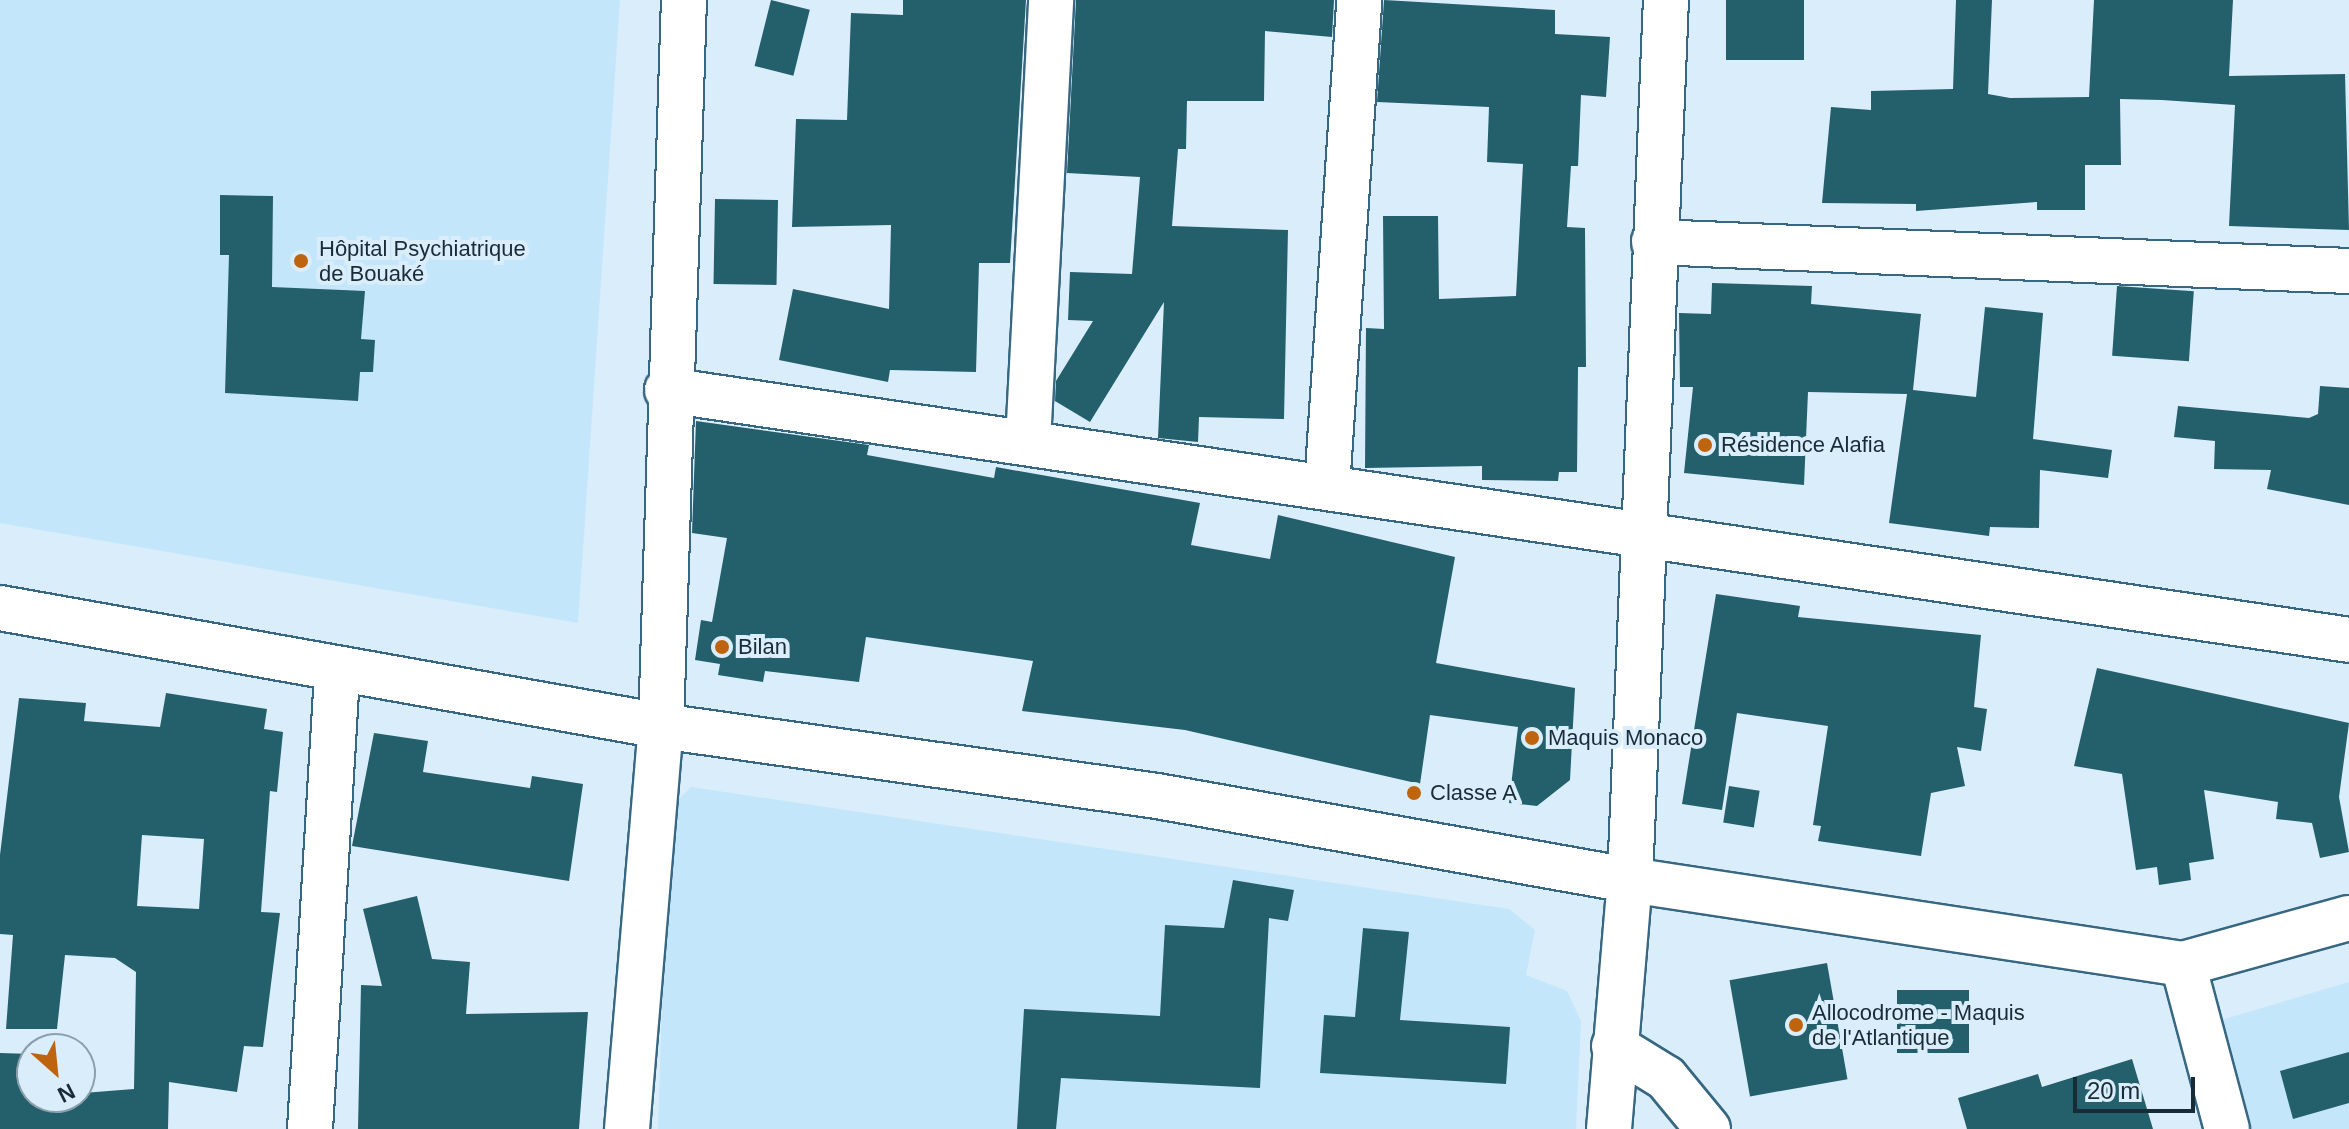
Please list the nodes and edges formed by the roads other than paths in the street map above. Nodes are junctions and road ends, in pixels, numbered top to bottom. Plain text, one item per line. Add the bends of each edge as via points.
1 (684, 0) edge
2 (1051, 0) edge
3 (1359, 0) edge
4 (1666, 0) edge
5 (1654, 242) junction
6 (2349, 271) edge
7 (667, 390) junction
8 (1028, 442) junction
9 (1327, 487) junction
10 (1641, 538) junction
11 (0, 608) edge
12 (2349, 640) edge
13 (337, 673) junction
14 (661, 726) junction
15 (1630, 880) junction
16 (2349, 918) edge
17 (2183, 964) junction
18 (1614, 1046) junction
19 (310, 1129) edge
20 (627, 1129) edge
21 (1609, 1129) edge
22 (1708, 1129) edge
23 (2227, 1129) edge

1 - 7 street
2 - 8 street
3 - 9 street
4 - 5 street
5 - 6 street
5 - 10 street
7 - 8 street
7 - 14 street
8 - 9 street
9 - 10 street
10 - 12 street
10 - 15 street
11 - 13 street
13 - 14 street
13 - 19 street
14 - 15 street via 1157,796
14 - 20 street
15 - 17 street
15 - 18 street
16 - 17 street
17 - 23 street
18 - 21 street
18 - 22 street via 1666,1078

